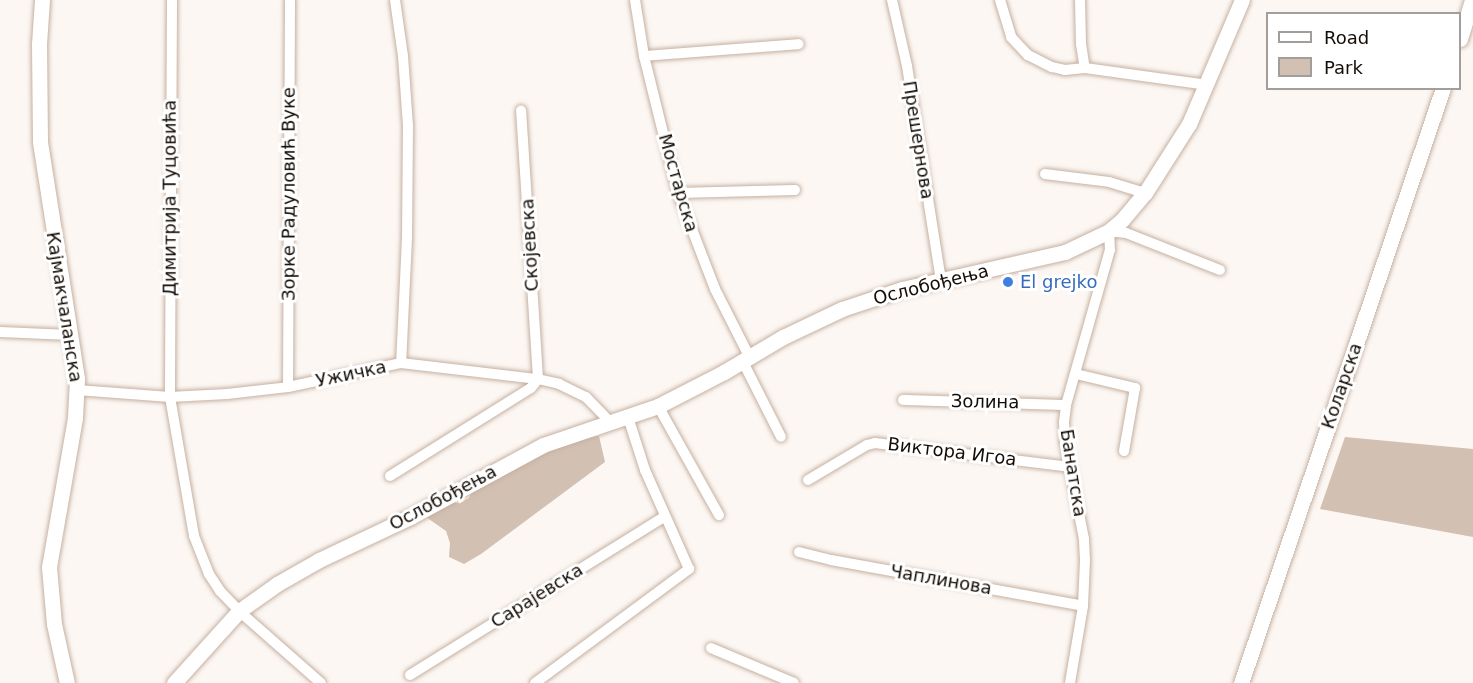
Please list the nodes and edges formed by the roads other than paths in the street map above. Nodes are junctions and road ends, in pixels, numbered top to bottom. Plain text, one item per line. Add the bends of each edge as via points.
1 (42, 0) edge
2 (172, 0) edge
3 (290, 0) edge
4 (395, 0) edge
5 (635, 0) edge
6 (892, 0) edge
7 (1000, 0) edge
8 (1080, 0) edge
9 (1242, 0) edge
10 (1472, 0) edge
11 (1461, 36) edge
12 (799, 44) dead end
13 (644, 56) junction
14 (1085, 68) junction
15 (1208, 85) junction
16 (1442, 90) edge
17 (521, 111) dead end
18 (1045, 174) dead end
19 (795, 190) dead end
20 (678, 193) junction
21 (1145, 193) junction
22 (1109, 231) junction
23 (1220, 270) dead end
24 (941, 280) junction
25 (0, 332) edge
26 (71, 335) junction
27 (746, 358) junction
28 (401, 363) junction
29 (1076, 374) junction
30 (538, 379) junction
31 (288, 387) junction
32 (77, 390) junction
33 (170, 397) junction
34 (903, 400) dead end
35 (1066, 405) junction
36 (658, 406) junction
37 (628, 417) junction
38 (611, 423) junction
39 (781, 437) dead end
40 (1124, 451) dead end
41 (1070, 467) junction
42 (390, 476) dead end
43 (808, 480) dead end
44 (719, 515) dead end
45 (664, 517) junction
46 (799, 552) dead end
47 (1083, 606) junction
48 (239, 611) junction
49 (711, 648) dead end
50 (410, 675) dead end
51 (68, 683) edge
52 (174, 683) edge
53 (321, 683) edge
54 (535, 683) edge
55 (794, 683) edge
56 (1070, 683) edge
57 (1241, 683) edge

1 - 26 street, Кајмакчаланска via 40,142
2 - 33 street, Димитрија Туцовића
3 - 31 street, Зорке Радуловић Вуке
4 - 28 street via 404,56 408,125
5 - 13 street, Мостарска
6 - 24 street, Прешернова via 907,66
7 - 14 street via 1011,37 1028,55 1065,70
8 - 14 street
9 - 15 street, Ослобођења
10 - 11 street
12 - 13 street
13 - 20 street, Мостарска
14 - 15 street
15 - 21 street, Ослобођења via 1190,124
16 - 57 street, Коларска
17 - 30 street, Скојевска
18 - 21 street via 1109,182
19 - 20 street
20 - 27 street, Мостарска
21 - 22 street, Ослобођења
22 - 23 street via 1126,233
22 - 24 street, Ослобођења via 1065,252
22 - 29 street, Банатска via 1110,250
24 - 27 street, Ослобођења via 842,309
25 - 26 street
26 - 32 street, Кајмакчаланска
27 - 36 street, Ослобођења
27 - 39 street
28 - 30 street, Ужичка
28 - 31 street, Ужичка
29 - 35 street, Банатска
29 - 40 street via 1135,388
30 - 38 street, Ужичка via 586,397
30 - 42 street via 531,388
31 - 33 street, Ужичка
32 - 33 street, Ужичка
32 - 51 street, Кајмакчаланска via 49,567 54,624
33 - 48 street, Димитрија Туцовића via 194,536 209,574
34 - 35 street, Золина
35 - 41 street, Банатска via 1064,431
36 - 37 street, Ослобођења
36 - 44 street
37 - 38 street, Ослобођења
37 - 45 street
38 - 48 street, Ослобођења via 543,445 309,566
41 - 43 street, Виктора Игоа via 875,443
41 - 47 street, Банатска via 1084,539
45 - 50 street, Сарајевска
45 - 54 street via 689,570
46 - 47 street, Чаплинова
47 - 56 street, Банатска
48 - 52 street, Ослобођења
48 - 53 street, Димитрија Туцовића
49 - 55 street

